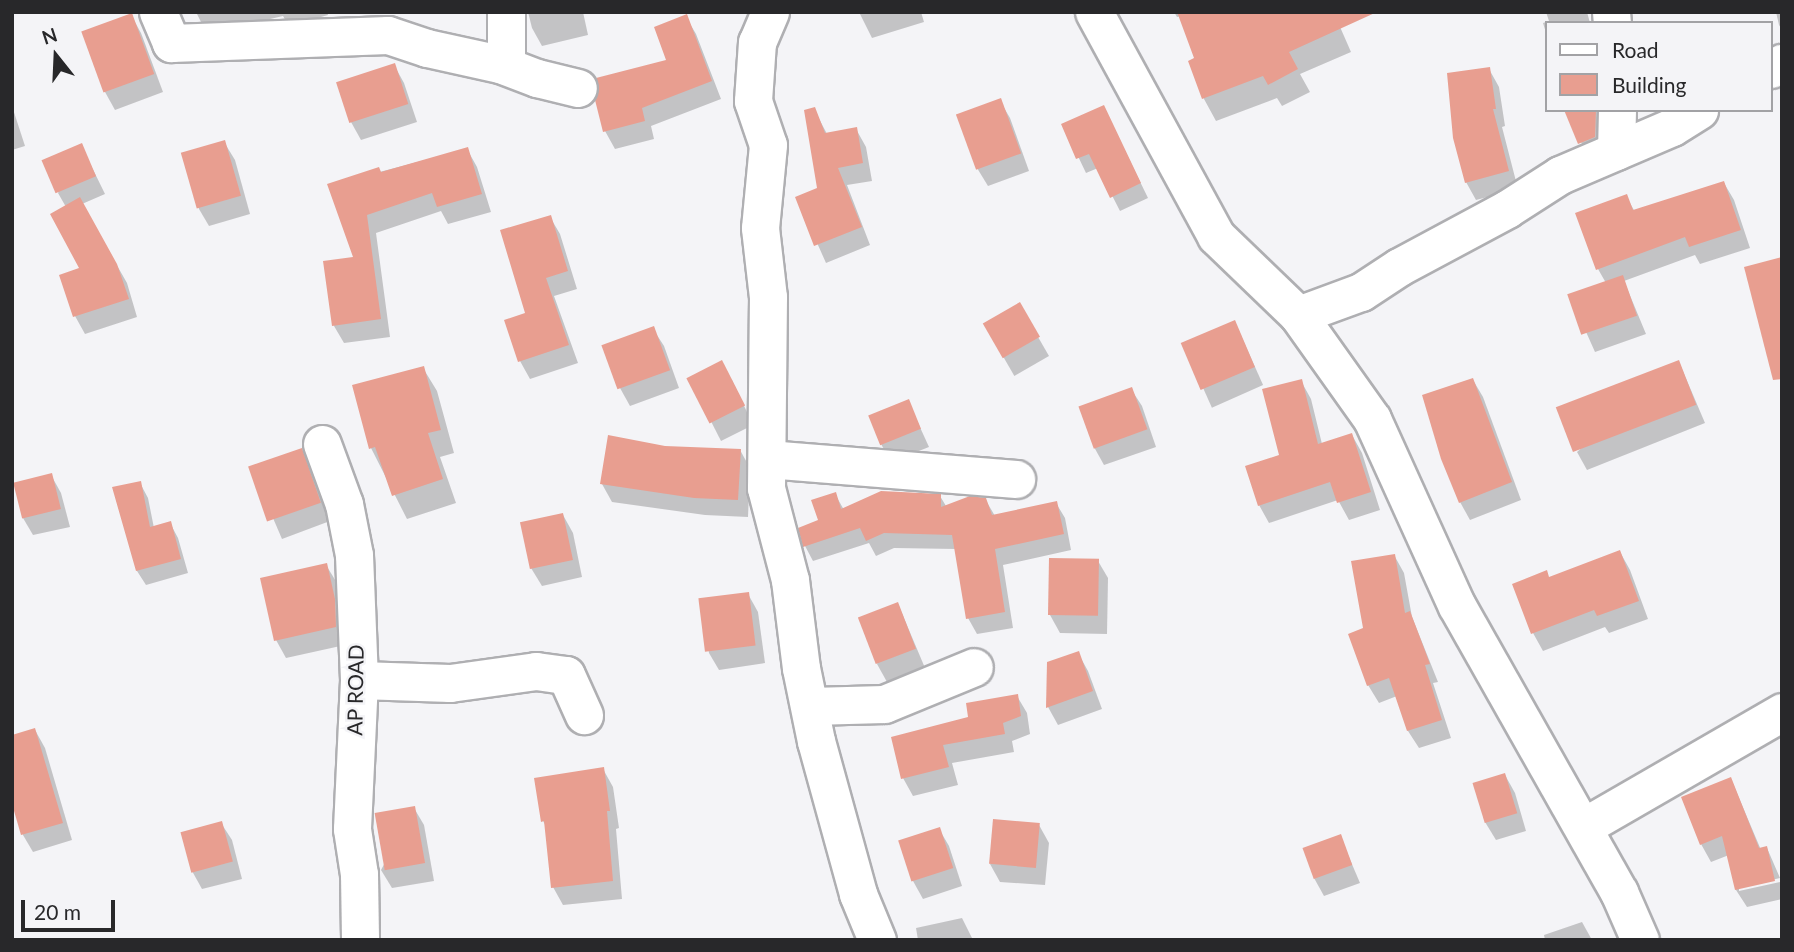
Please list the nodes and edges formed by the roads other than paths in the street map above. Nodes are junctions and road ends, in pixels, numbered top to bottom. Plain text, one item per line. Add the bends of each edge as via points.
1 (158, 12) edge
2 (506, 12) edge
3 (770, 12) edge
4 (1094, 12) edge
5 (506, 66) junction
6 (578, 88) dead end
7 (1617, 112) edge
8 (1696, 112) edge
9 (1616, 151) junction
10 (1298, 315) junction
11 (322, 444) dead end
12 (767, 459) junction
13 (1016, 479) dead end
14 (974, 667) dead end
15 (359, 680) junction
16 (811, 706) junction
17 (1782, 712) edge
18 (584, 715) dead end
19 (1583, 827) junction
20 (360, 940) edge
21 (877, 940) edge
22 (1640, 940) edge

1 - 5 street via 171,43 388,35
2 - 5 street
3 - 12 street via 757,43 753,101 768,145 760,228 768,297
4 - 10 street via 1216,236
5 - 6 street
7 - 9 street
8 - 9 street
9 - 10 street via 1560,175 1361,292
10 - 19 street via 1372,419 1457,606
11 - 15 street, AP ROAD via 344,504 354,555
12 - 13 street
12 - 16 street via 766,488 790,580 801,668
14 - 16 street via 884,704
15 - 18 street via 450,683 536,671 566,675
15 - 20 street, AP ROAD via 352,829 359,874
16 - 21 street via 834,813
17 - 19 street
19 - 22 street

